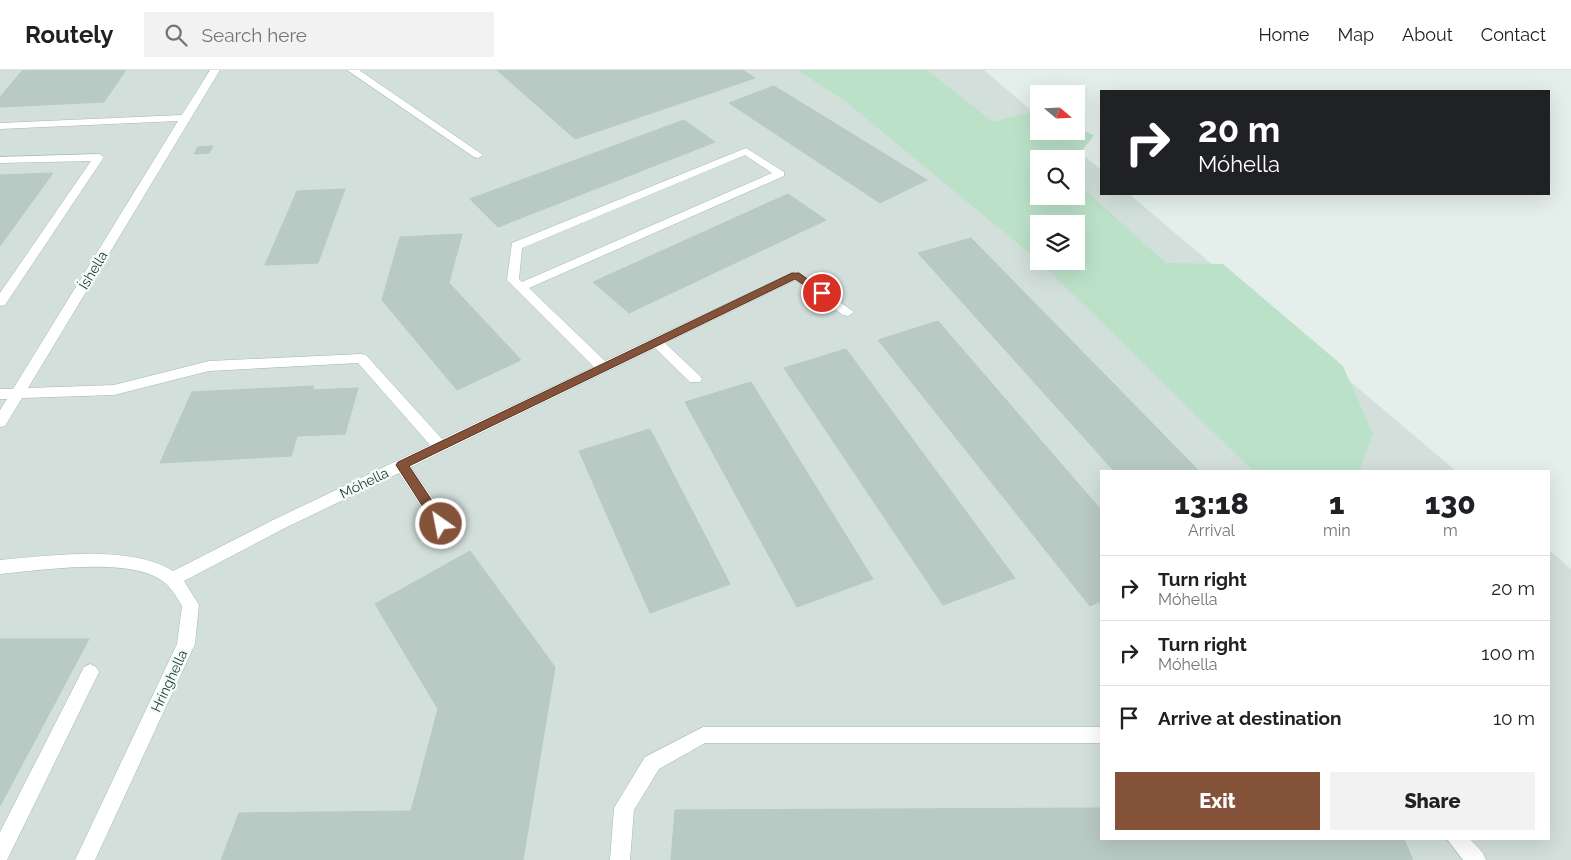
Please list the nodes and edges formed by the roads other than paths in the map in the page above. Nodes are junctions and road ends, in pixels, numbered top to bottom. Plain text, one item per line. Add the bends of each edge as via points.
1 (215, 70) edge
2 (352, 70) edge
3 (186, 118) junction
4 (0, 126) edge
5 (478, 155) dead end
6 (0, 160) edge
7 (520, 287) junction
8 (0, 302) edge
9 (848, 312) dead end
10 (656, 342) junction
11 (604, 368) junction
12 (695, 380) dead end
13 (18, 393) junction
14 (0, 394) edge
15 (0, 422) edge
16 (440, 446) junction
17 (402, 465) junction
18 (441, 524) dead end
19 (0, 567) edge
20 (173, 579) junction
21 (90, 672) dead end
22 (1100, 734) edge
23 (1458, 840) edge
24 (0, 853) edge
25 (86, 860) edge
26 (620, 860) edge
27 (1476, 860) edge

1 - 3 street, Íshella
2 - 5 street
3 - 4 street
3 - 13 street, Íshella
6 - 8 street via 99,157
7 - 7 street via 513,280 516,246 746,151 780,174
7 - 11 street
9 - 10 street, Móhella via 796,275
10 - 11 street, Móhella
10 - 12 street
11 - 16 street, Móhella
13 - 14 street
13 - 15 street, Íshella
13 - 16 street via 114,390 209,366 361,358
16 - 17 street, Móhella
17 - 18 street
17 - 20 street, Móhella
19 - 20 street, Hringhella via 101,561 142,564
20 - 25 street, Hringhella via 191,605 186,644
21 - 24 street
22 - 26 street via 703,735 652,763 624,808
23 - 27 street

